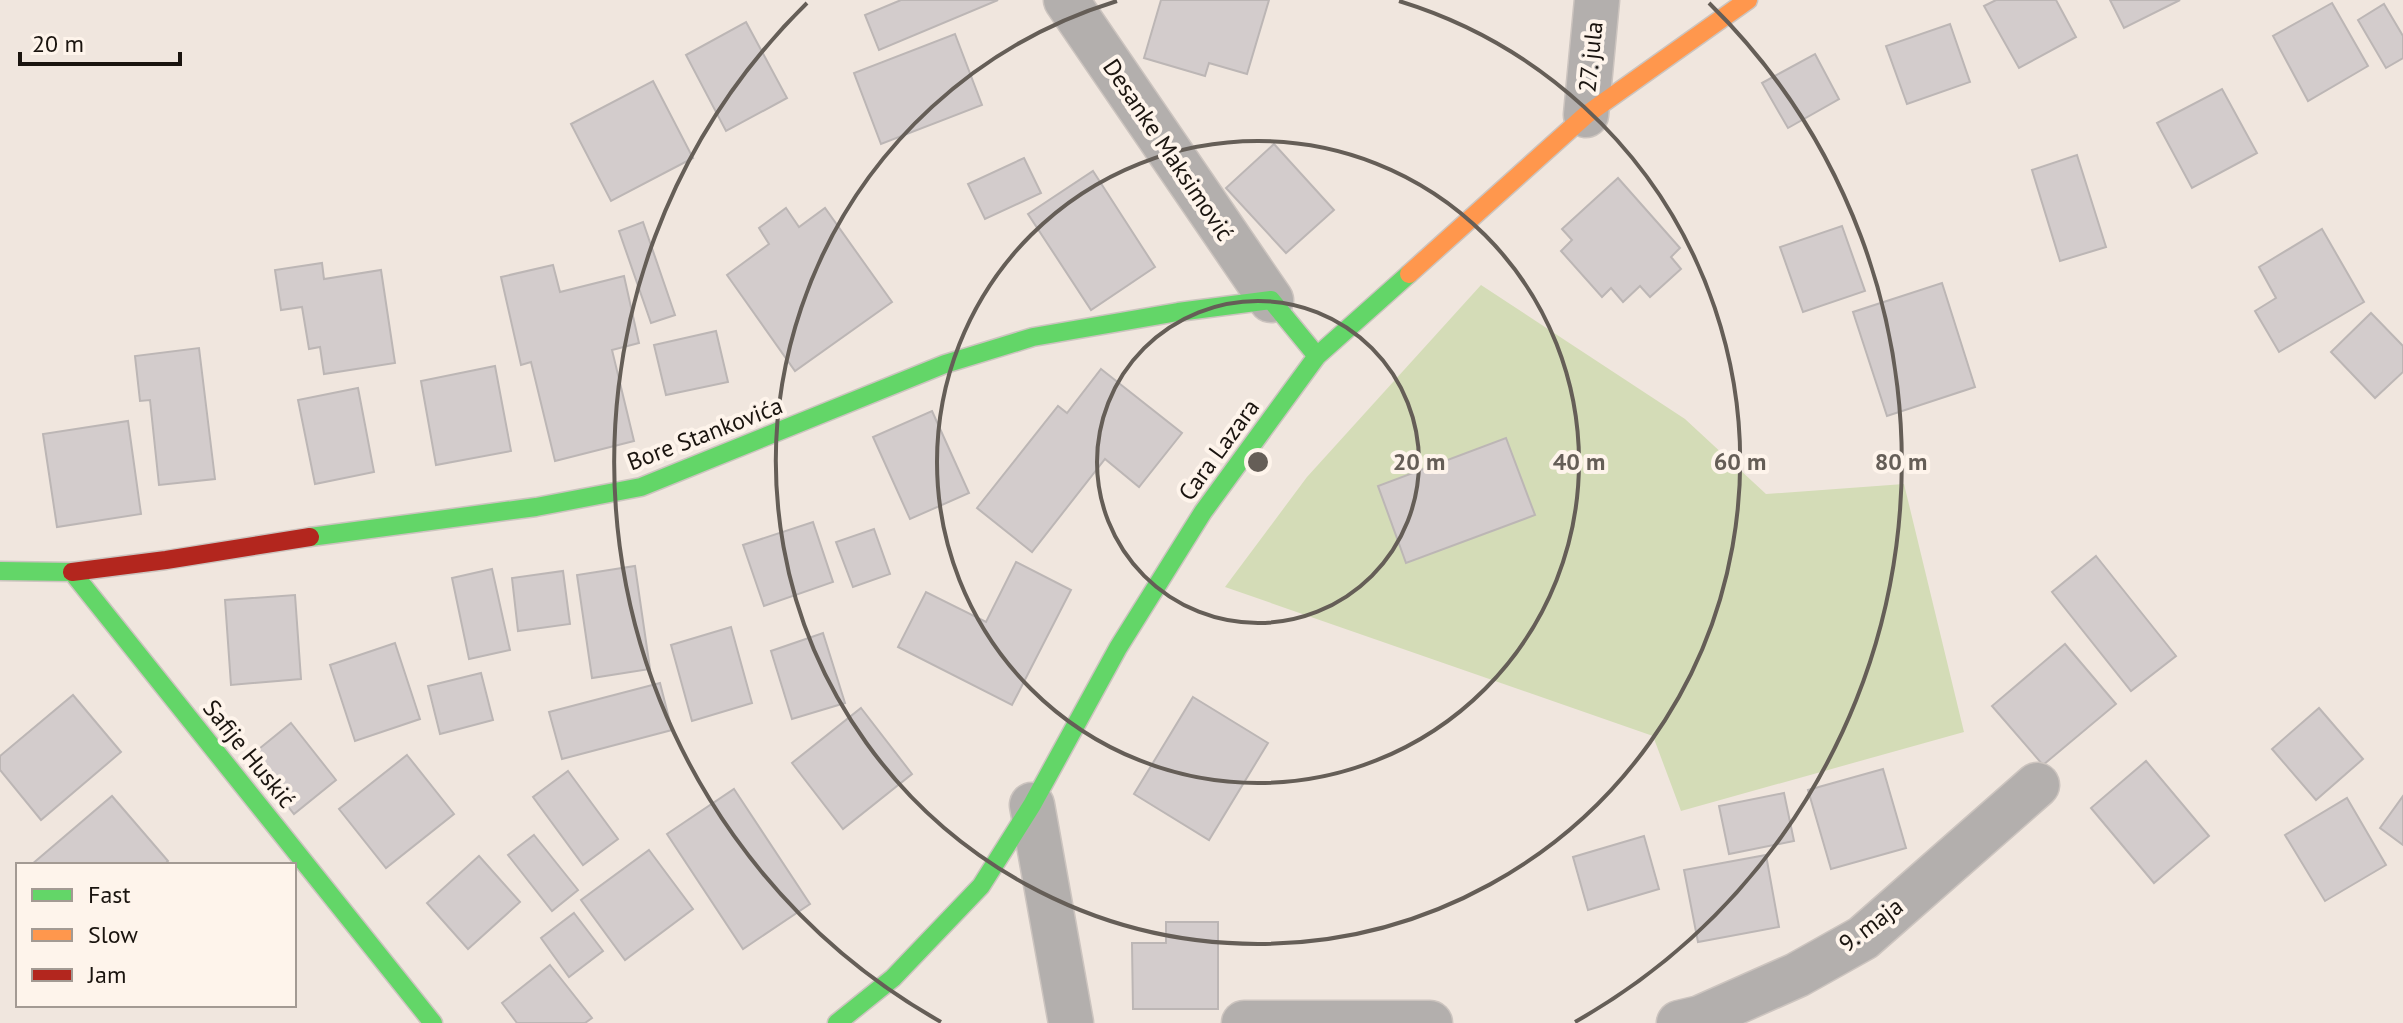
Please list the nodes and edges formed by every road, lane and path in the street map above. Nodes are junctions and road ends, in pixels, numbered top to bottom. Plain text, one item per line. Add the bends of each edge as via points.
1 (1066, 0) edge
2 (1597, 0) edge
3 (1748, 0) edge
4 (1586, 115) junction
5 (1271, 300) junction
6 (1317, 356) junction
7 (0, 571) edge
8 (72, 572) junction
9 (2037, 785) dead end
10 (1032, 805) junction
11 (433, 1023) edge
12 (837, 1023) edge
13 (1071, 1023) edge
14 (1244, 1023) edge
15 (1430, 1023) edge
16 (1679, 1023) edge

1 - 5 street, Desanke Maksimović
2 - 4 street, 27. jula
3 - 4 street, Cara Lazara
4 - 6 street, Cara Lazara
5 - 6 street
5 - 8 street, Bore Stankovića via 1033,337 945,364 641,487 536,507
6 - 10 street, Cara Lazara via 1203,512 1118,648
7 - 8 street
8 - 11 street, Safije Huskić
9 - 16 street, 9. maja via 1863,938 1797,975
10 - 12 street, Cara Lazara via 981,886 893,978
10 - 13 street
14 - 15 street

